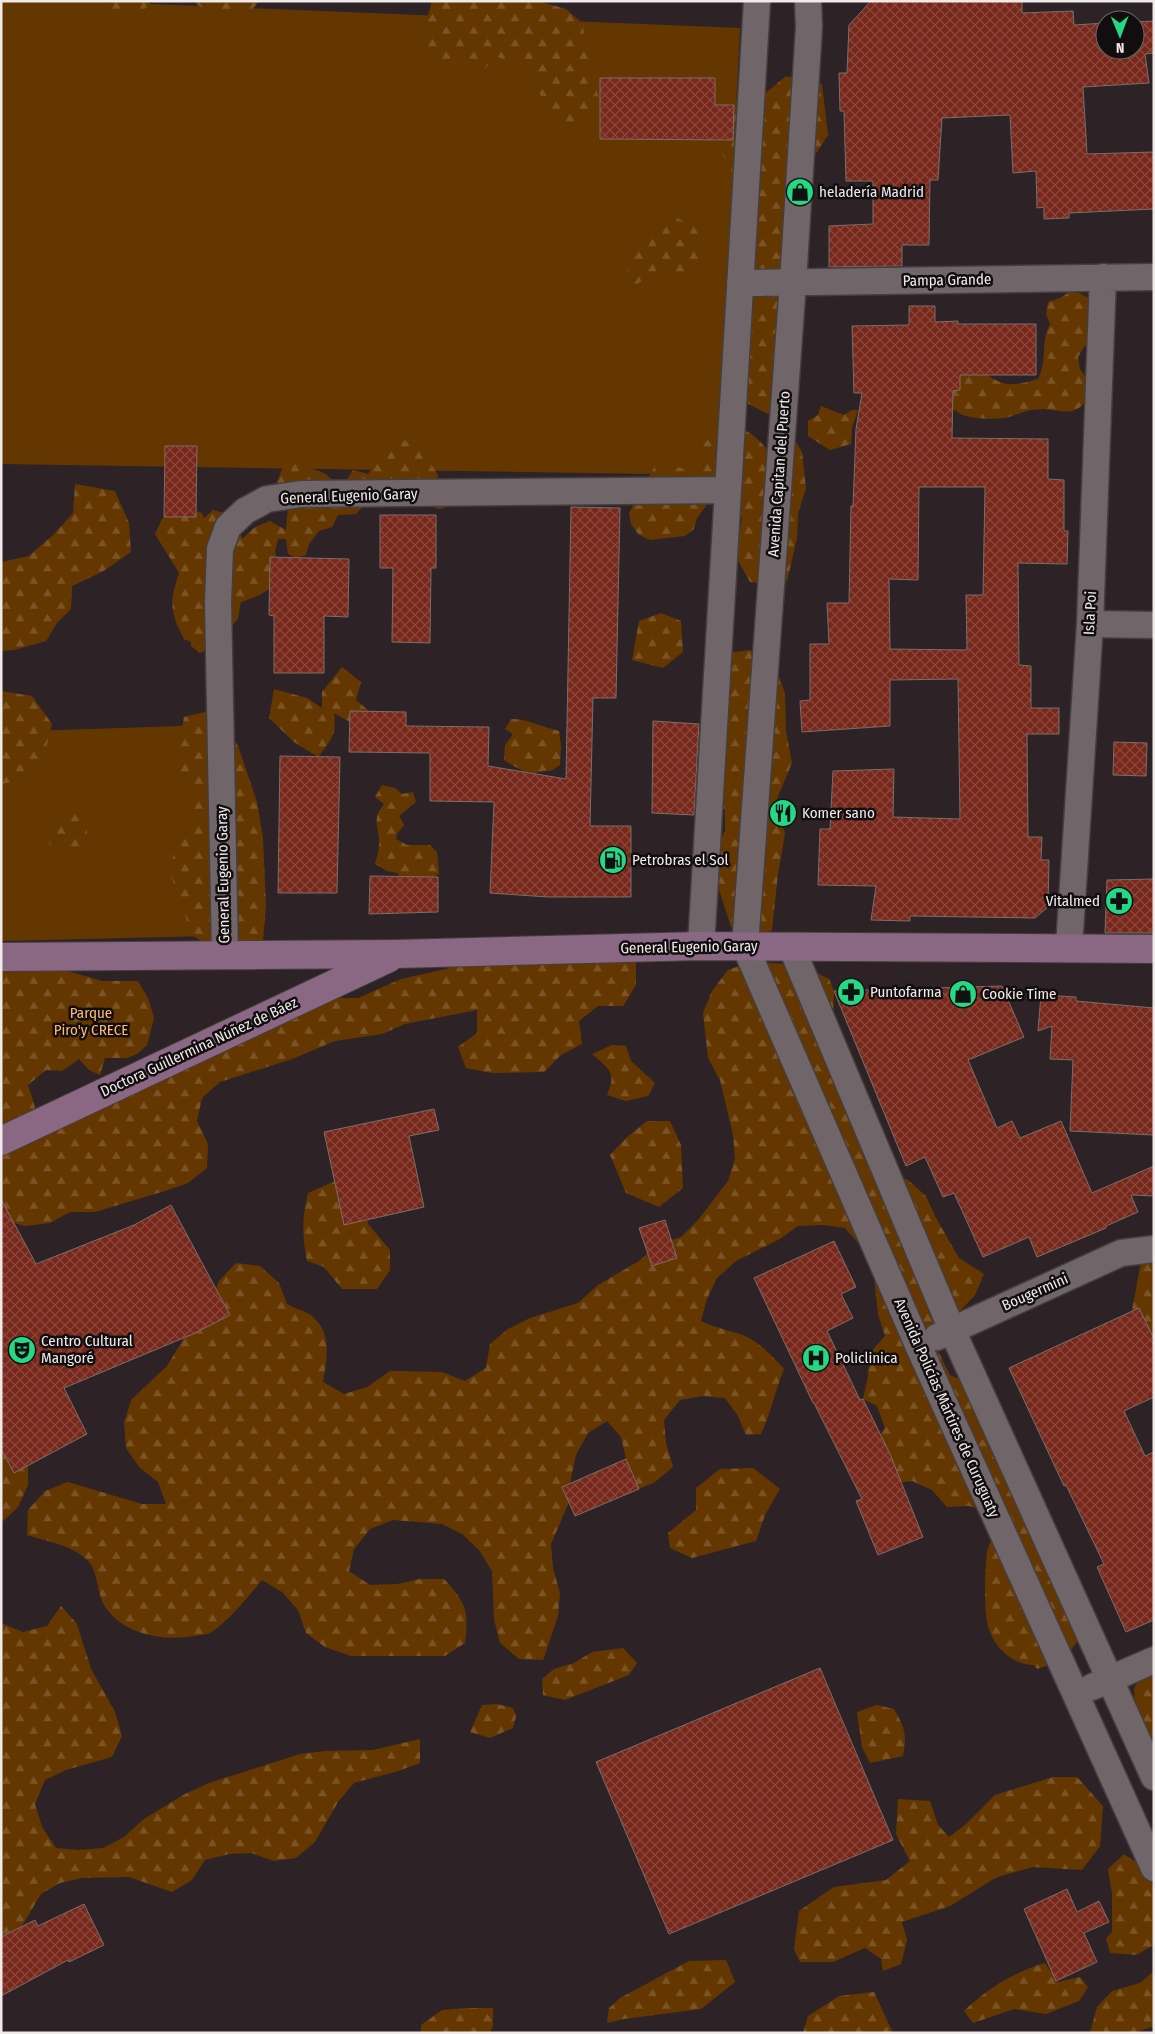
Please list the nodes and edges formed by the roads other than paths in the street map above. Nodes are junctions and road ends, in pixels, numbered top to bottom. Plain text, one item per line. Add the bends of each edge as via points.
1 (756, 1) edge
2 (808, 1) edge
3 (1103, 277) junction
4 (1154, 277) edge
5 (793, 282) junction
6 (740, 283) junction
7 (728, 490) junction
8 (1090, 624) junction
9 (1154, 625) edge
10 (701, 946) junction
11 (745, 946) junction
12 (790, 946) junction
13 (1069, 948) junction
14 (1154, 949) edge
15 (396, 954) junction
16 (225, 955) junction
17 (1, 957) edge
18 (1, 1141) edge
19 (1154, 1249) edge
20 (952, 1330) junction
21 (918, 1346) junction
22 (1154, 1660) edge
23 (1108, 1679) junction
24 (1075, 1694) junction
25 (1154, 1777) edge
26 (1154, 1868) edge

1 - 6 street
2 - 5 street, Avenida Capitan del Puerto
3 - 4 street, Pampa Grande
3 - 5 street, Pampa Grande
3 - 8 street, Isla Poi
5 - 6 street, Pampa Grande
5 - 11 street, Avenida Capitan del Puerto
6 - 7 street
7 - 10 street
7 - 16 street, General Eugenio Garay via 301,494 267,499 245,510 228,527 220,548 218,603
8 - 9 street
8 - 13 street, Isla Poi
10 - 11 street, General Eugenio Garay
10 - 15 street, General Eugenio Garay
11 - 12 street, General Eugenio Garay
11 - 21 street, Avenida Policías Mártires de Curuguaty
12 - 13 street, General Eugenio Garay
12 - 20 street
13 - 14 street, General Eugenio Garay
15 - 16 street, General Eugenio Garay
15 - 18 street, Doctora Guillermina Núñez de Báez
16 - 17 street, General Eugenio Garay
19 - 20 street, Bougermini via 1121,1253
20 - 21 street, Bougermini
20 - 23 street
21 - 24 street, Avenida Policías Mártires de Curuguaty
22 - 23 street
23 - 24 street
23 - 25 street
24 - 26 street, Avenida Policías Mártires de Curuguaty

